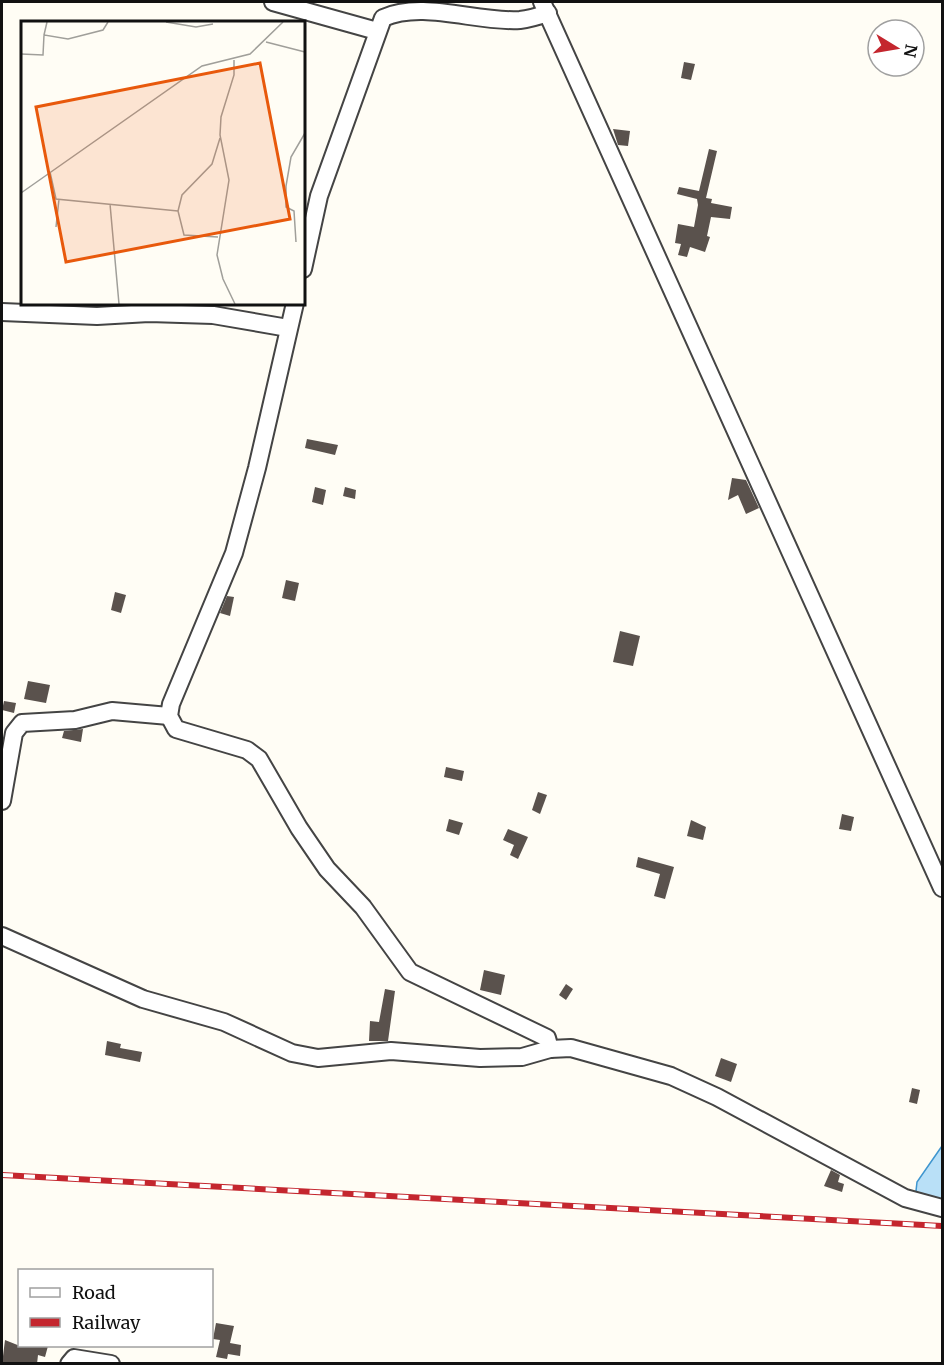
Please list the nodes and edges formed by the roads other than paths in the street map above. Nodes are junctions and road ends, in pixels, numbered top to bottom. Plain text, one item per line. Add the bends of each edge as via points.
1 (273, 2) edge
2 (545, 8) edge
3 (377, 31) junction
4 (304, 264) edge
5 (295, 304) edge
6 (2, 312) edge
7 (288, 328) junction
8 (169, 716) junction
9 (2, 801) edge
10 (942, 888) edge
11 (2, 936) edge
12 (550, 1048) junction
13 (942, 1208) edge
14 (69, 1364) edge
15 (111, 1364) edge

1 - 3 street
2 - 3 street via 522,20 395,12 382,18
2 - 10 street
3 - 4 street via 319,196
5 - 7 street
6 - 7 street via 213,315
7 - 8 street via 234,553
8 - 9 street via 112,711 75,720 22,723 14,733
8 - 12 street via 176,729 186,734 247,750 259,759 327,869 363,906 410,972 547,1038
11 - 12 street via 143,999 224,1022 292,1053 318,1058 391,1051 480,1058 522,1057
12 - 13 street via 571,1047 671,1076 904,1198
14 - 15 street via 74,1358

